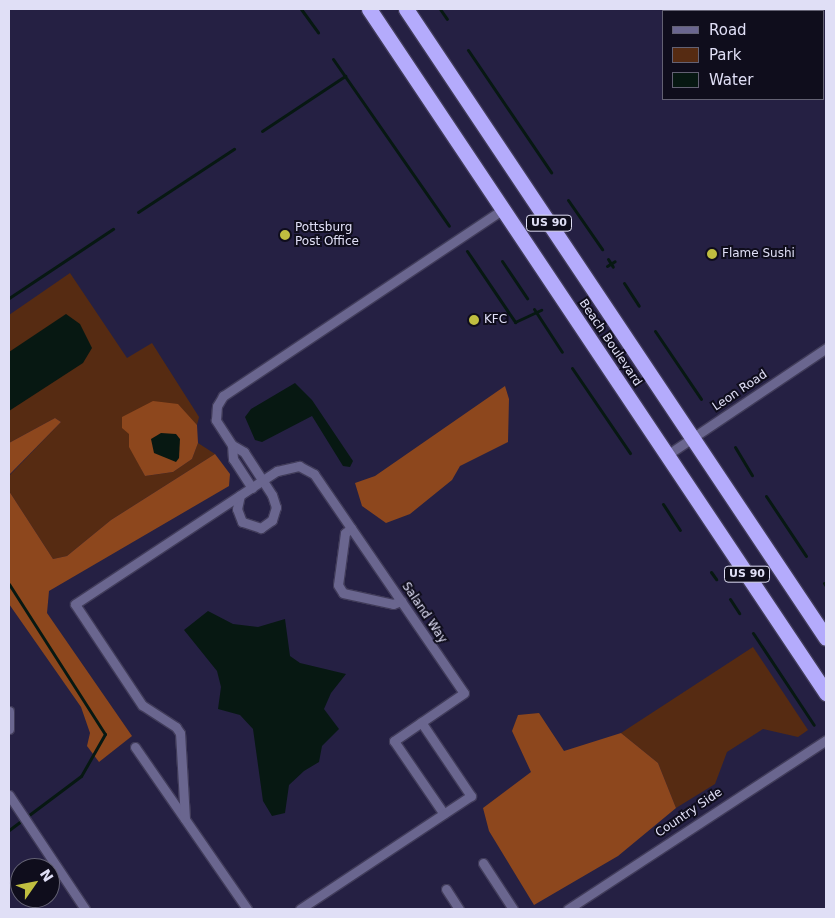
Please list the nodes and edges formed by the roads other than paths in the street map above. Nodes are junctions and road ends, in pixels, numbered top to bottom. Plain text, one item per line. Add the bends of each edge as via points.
1 (369, 9) edge
2 (406, 9) edge
3 (502, 209) junction
4 (826, 348) edge
5 (692, 437) junction
6 (232, 445) junction
7 (667, 455) junction
8 (263, 480) junction
9 (252, 488) junction
10 (240, 495) junction
11 (351, 528) junction
12 (401, 601) junction
13 (826, 638) edge
14 (826, 693) edge
15 (9, 711) edge
16 (421, 722) junction
17 (9, 729) edge
18 (826, 740) edge
19 (135, 747) dead end
20 (9, 795) edge
21 (444, 814) junction
22 (185, 819) junction
23 (483, 863) dead end
24 (446, 889) dead end
25 (85, 909) edge
26 (247, 909) edge
27 (300, 909) edge
28 (459, 909) edge
29 (513, 909) edge
30 (568, 909) edge

1 - 3 highway, Beach Boulevard / US 90
2 - 5 highway, US 90
3 - 6 street via 223,396 217,406 216,420
3 - 7 highway, Beach Boulevard / US 90
4 - 5 street, Leon Road
5 - 7 street, Leon Road
5 - 13 highway, US 90
6 - 8 street via 244,452
6 - 9 street via 233,459
7 - 14 highway, Beach Boulevard / US 90
8 - 9 street, Saland Way
8 - 10 street via 276,508 267,525 254,528 242,522 237,509
8 - 11 street, Saland Way via 289,467 306,468 314,474
9 - 10 street, Saland Way
10 - 22 street, Saland Way via 75,604 142,705 176,727 180,734
11 - 12 street, Saland Way
11 - 12 street via 345,533 338,585 344,593 393,604
12 - 16 street, Saland Way via 464,693
15 - 17 street
16 - 21 street, Saland Way via 394,741
16 - 21 street via 471,796
18 - 30 street, Country Side
19 - 22 street
20 - 25 street
21 - 27 street
22 - 26 street
23 - 29 street
24 - 28 street

